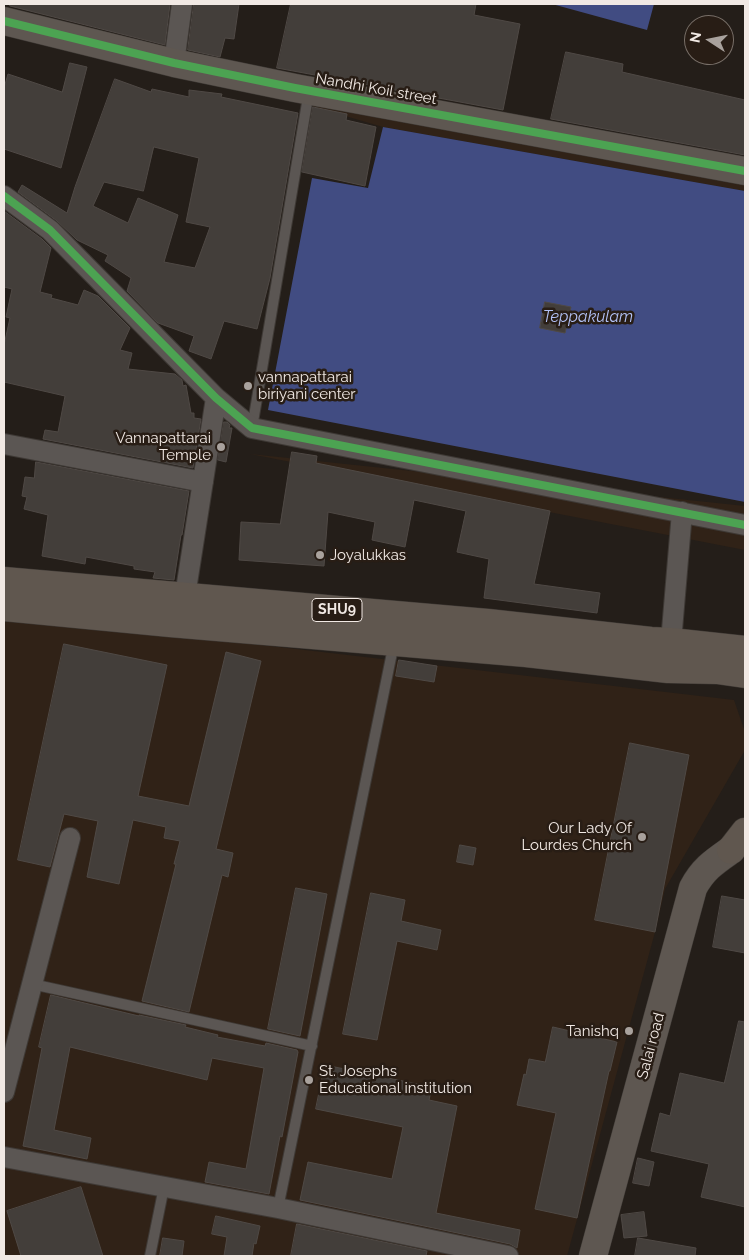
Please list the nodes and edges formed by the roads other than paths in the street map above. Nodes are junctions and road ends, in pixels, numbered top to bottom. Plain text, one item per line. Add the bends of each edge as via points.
1 (182, 4) edge
2 (4, 21) edge
3 (174, 63) junction
4 (310, 91) junction
5 (745, 170) edge
6 (4, 196) edge
7 (216, 398) junction
8 (252, 428) junction
9 (4, 444) edge
10 (202, 482) junction
11 (682, 512) junction
12 (745, 525) edge
13 (4, 581) edge
14 (185, 596) junction
15 (4, 607) edge
16 (394, 642) junction
17 (670, 642) junction
18 (745, 650) edge
19 (745, 674) edge
20 (70, 838) dead end
21 (740, 844) edge
22 (32, 984) junction
23 (312, 1046) junction
24 (4, 1092) edge
25 (4, 1157) edge
26 (164, 1187) junction
27 (278, 1208) junction
28 (150, 1256) edge
29 (508, 1256) edge
30 (594, 1256) edge

1 - 3 street
2 - 3 street, Nandhi Koil street
3 - 4 street, Nandhi Koil street
4 - 5 street, Nandhi Koil street
4 - 8 lane
6 - 7 street via 50,230
7 - 8 street
7 - 10 street
8 - 11 street
9 - 10 street
10 - 14 street
11 - 12 street
11 - 17 street
13 - 14 main road, SHU9
14 - 17 main road, SHU9
15 - 16 main road, SHU9
16 - 19 main road, SHU9
16 - 23 lane
17 - 18 main road, SHU9
20 - 22 street
21 - 30 street, Salai road via 705,870 693,888
22 - 23 lane
22 - 24 street
23 - 27 lane
25 - 26 street
26 - 27 street
26 - 28 lane
27 - 29 street

